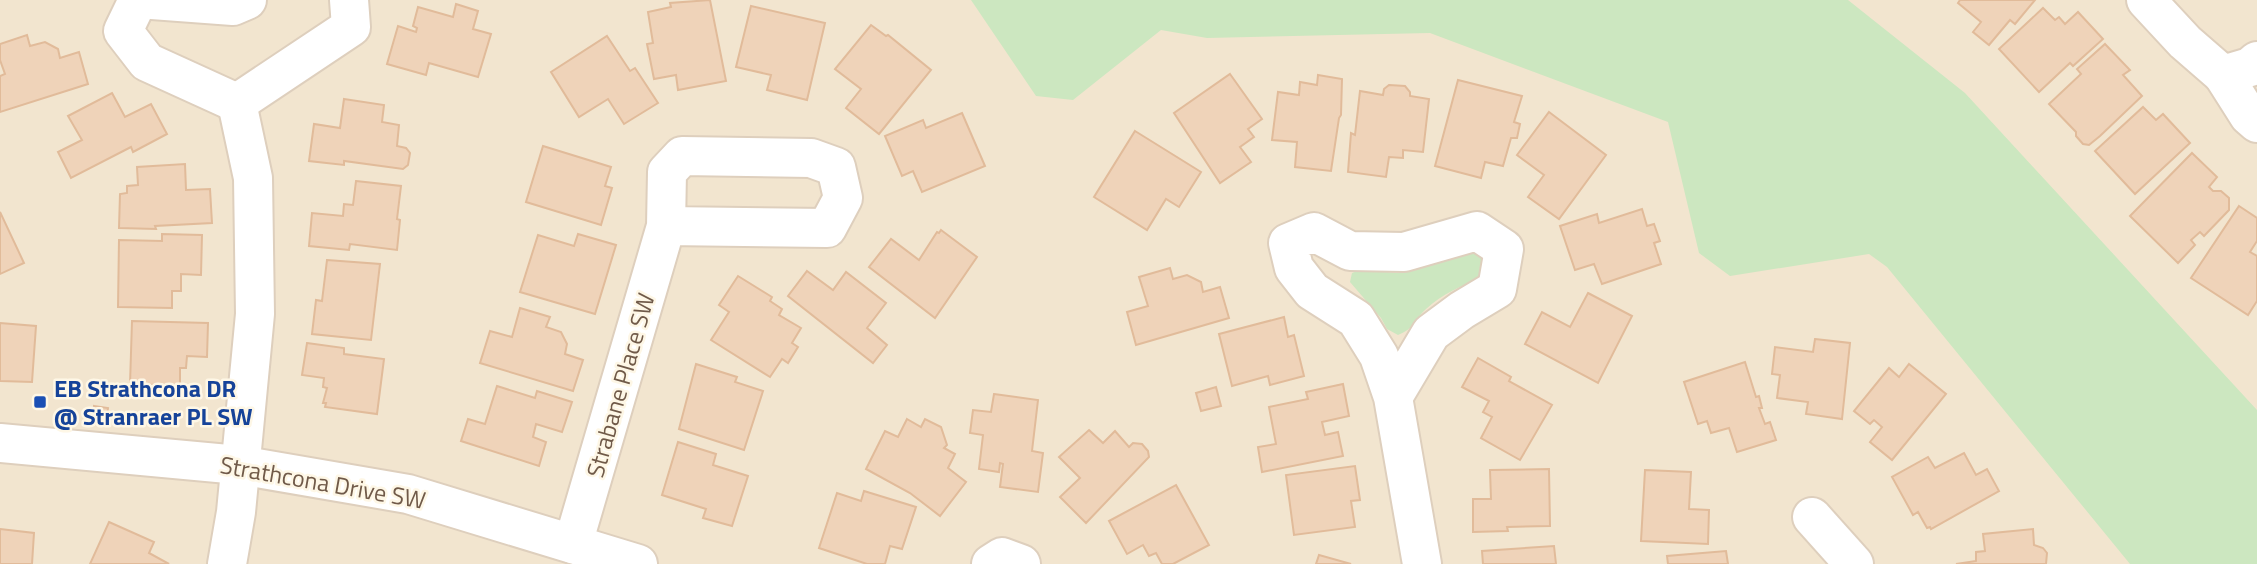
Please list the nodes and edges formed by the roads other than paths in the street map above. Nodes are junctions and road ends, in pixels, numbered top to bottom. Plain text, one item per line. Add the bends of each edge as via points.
1 (138, 0) edge
2 (152, 0) edge
3 (247, 0) edge
4 (349, 0) edge
5 (2146, 0) edge
6 (2240, 68) edge
7 (237, 103) junction
8 (2257, 123) edge
9 (666, 226) dead end
10 (1393, 397) junction
11 (0, 443) edge
12 (239, 464) junction
13 (1812, 517) dead end
14 (574, 553) edge
15 (227, 564) edge
16 (638, 564) edge
17 (991, 564) edge
18 (1021, 564) edge
19 (1422, 564) edge
20 (1854, 564) edge

1 - 7 street via 123,30 147,62
2 - 3 street via 233,6
4 - 7 street via 351,27
5 - 6 street via 2185,42
6 - 8 street via 2249,116
7 - 12 street via 253,177 255,314
9 - 14 street, Strabane Place SW
10 - 10 street via 1430,334 1497,289 1504,249 1477,231 1404,251 1350,251 1314,232 1288,243 1294,268 1312,291 1356,319 1379,356
10 - 19 street
11 - 12 street, Strathcona Drive SW
12 - 14 street, Strathcona Drive SW via 408,494
12 - 15 street
13 - 20 street
14 - 16 street, Strathcona Drive SW
17 - 18 street via 1002,557

